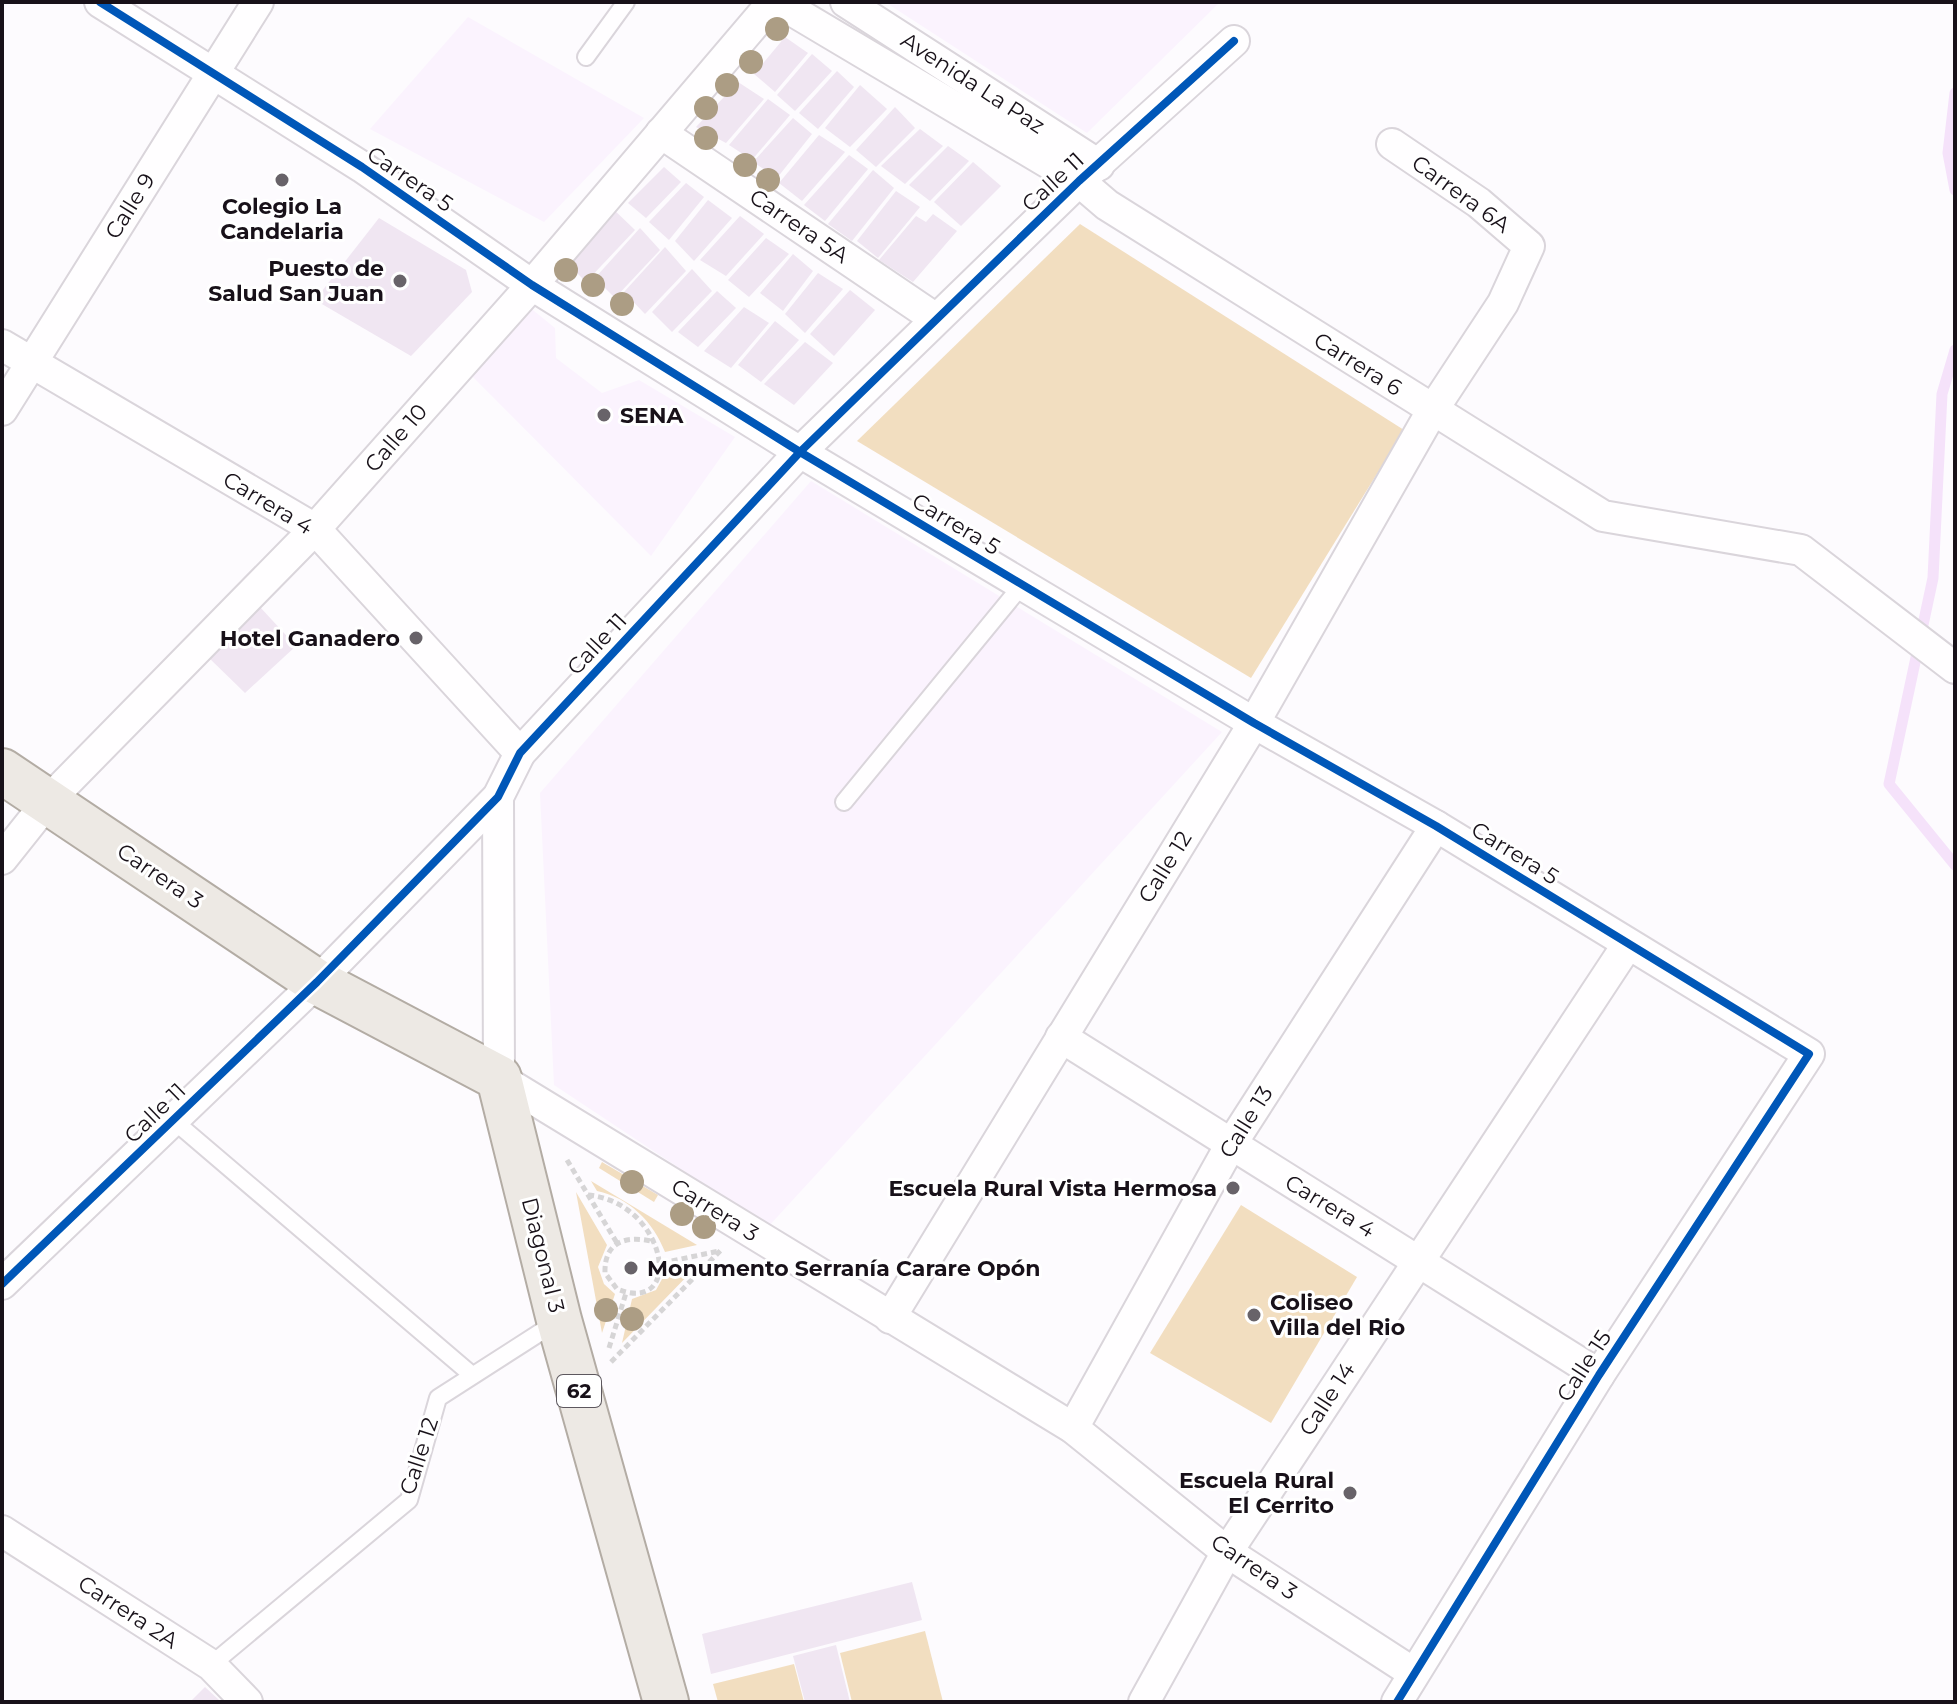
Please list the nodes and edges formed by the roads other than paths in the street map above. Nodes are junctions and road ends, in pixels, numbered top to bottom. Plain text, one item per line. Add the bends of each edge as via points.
1 (100, 2) edge
2 (258, 2) edge
3 (626, 2) edge
4 (776, 2) edge
5 (846, 2) edge
6 (1234, 41) dead end
7 (586, 57) dead end
8 (214, 72) junction
9 (661, 133) junction
10 (1392, 144) dead end
11 (1089, 173) junction
12 (1529, 246) joint
13 (532, 285) junction
14 (936, 319) junction
15 (2, 345) edge
16 (32, 363) junction
17 (2, 410) edge
18 (1432, 411) junction
19 (800, 452) junction
20 (315, 529) junction
21 (1022, 585) junction
22 (1955, 668) edge
23 (1254, 723) junction
24 (520, 753) junction
25 (2, 771) edge
26 (498, 797) junction
27 (49, 800) junction
28 (844, 802) dead end
29 (1436, 826) junction
30 (2, 859) edge
31 (1628, 944) junction
32 (317, 982) junction
33 (1061, 1037) junction
34 (1809, 1054) joint
35 (499, 1078) junction
36 (173, 1120) junction
37 (1230, 1146) junction
38 (1419, 1259) junction
39 (2, 1284) edge
40 (890, 1318) junction
41 (559, 1320) junction
42 (472, 1375) junction
43 (1599, 1375) junction
44 (1073, 1428) junction
45 (2, 1531) edge
46 (1227, 1552) junction
47 (211, 1665) junction
48 (1412, 1672) junction
49 (247, 1702) edge
50 (666, 1702) edge
51 (1144, 1702) edge
52 (1397, 1702) edge

1 - 8 street, Carrera 5
2 - 8 street, Calle 9
3 - 7 lane
4 - 9 street, Calle 10
4 - 11 street, Carrera 6
5 - 11 street, Avenida La Paz
6 - 11 street, Calle 11
8 - 13 street, Carrera 5
8 - 16 street, Calle 9
9 - 13 street, Calle 10
9 - 14 street, Carrera 5A
10 - 12 street, Carrera 6A via 1479,203
11 - 14 street, Calle 11
11 - 18 street, Carrera 6 via 1107,205
12 - 18 street, Calle 12 via 1503,303
13 - 19 street, Carrera 5
13 - 20 street, Calle 10
14 - 19 street, Calle 11
15 - 16 street, Carrera 4
16 - 17 street, Calle 9
16 - 20 street, Carrera 4
18 - 22 street, Carrera 6 via 1603,516 1801,550
18 - 23 street, Calle 12
19 - 21 street, Carrera 5
19 - 24 street, Calle 11
20 - 24 street, Carrera 4
20 - 27 street, Calle 10
21 - 23 street, Carrera 5
21 - 28 lane
23 - 29 street, Carrera 5
23 - 33 street, Calle 12
24 - 26 street, Calle 11
25 - 27 main road, Carrera 3
26 - 32 street, Calle 11
26 - 35 street, Diagonal 3
27 - 30 street, Calle 10
27 - 32 main road, Carrera 3
29 - 31 street, Carrera 5
29 - 37 street, Calle 13
31 - 34 street, Carrera 5
31 - 38 street, Calle 14
32 - 35 main road, Carrera 3
32 - 36 street, Calle 11
33 - 37 street, Carrera 4
33 - 40 street, Calle 12
34 - 43 street, Calle 15
35 - 40 street, Carrera 3
35 - 41 main road, Diagonal 3 / 62
36 - 39 street, Calle 11
36 - 42 lane
37 - 38 street, Carrera 4
37 - 44 street, Calle 13
38 - 43 street, Carrera 4
38 - 46 street, Calle 14
40 - 44 street, Carrera 3
41 - 42 lane, Calle 12
41 - 50 main road, Diagonal 3 / 62
42 - 47 lane, Calle 12 via 438,1398 409,1500
43 - 48 street, Calle 15
44 - 46 street, Carrera 3
45 - 47 street, Carrera 2A
46 - 48 street, Carrera 3
46 - 51 street, Calle 14
47 - 49 street, Carrera 2A
48 - 52 street, Calle 15

